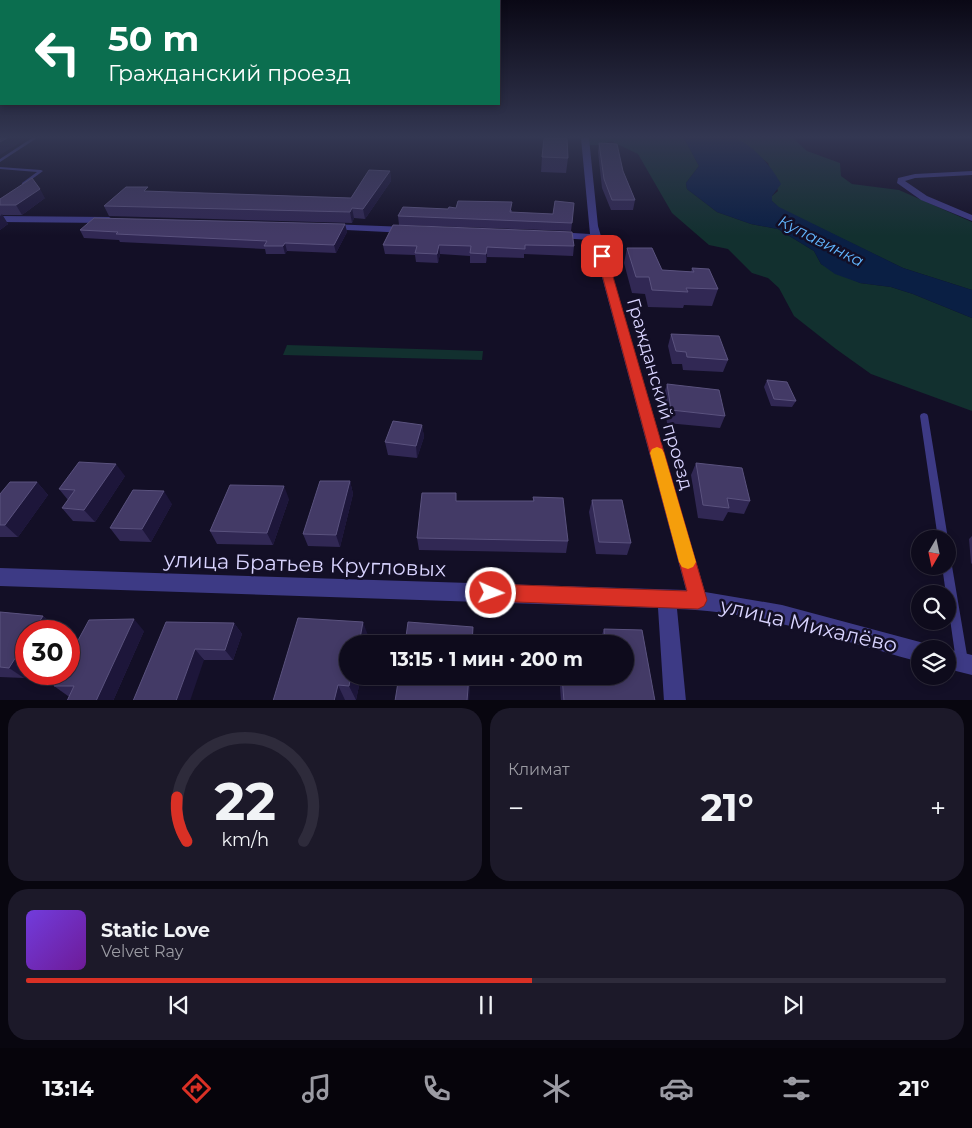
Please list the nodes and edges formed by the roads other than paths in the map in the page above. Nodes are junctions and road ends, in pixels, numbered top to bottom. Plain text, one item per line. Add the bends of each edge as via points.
1 (36, 171) edge
2 (587, 171) edge
3 (972, 173) edge
4 (15, 191) edge
5 (972, 218) edge
6 (0, 219) edge
7 (117, 220) edge
8 (323, 226) edge
9 (422, 230) edge
10 (550, 235) edge
11 (597, 237) junction
12 (924, 416) dead end
13 (942, 530) edge
14 (948, 575) edge
15 (0, 577) edge
16 (667, 598) junction
17 (698, 600) junction
18 (911, 650) edge
19 (961, 662) edge
20 (675, 700) edge

1 - 4 lane via 41,171
2 - 11 street, Гражданский проезд
3 - 5 street via 914,176 901,180 906,188 924,198
6 - 7 street
8 - 9 street
10 - 11 street
11 - 17 street, Гражданский проезд
12 - 13 lane
14 - 19 lane
15 - 16 street, улица Братьев Кругловых
16 - 17 street, улица Братьев Кругловых
16 - 20 street
17 - 18 street, улица Михалёво via 772,613

